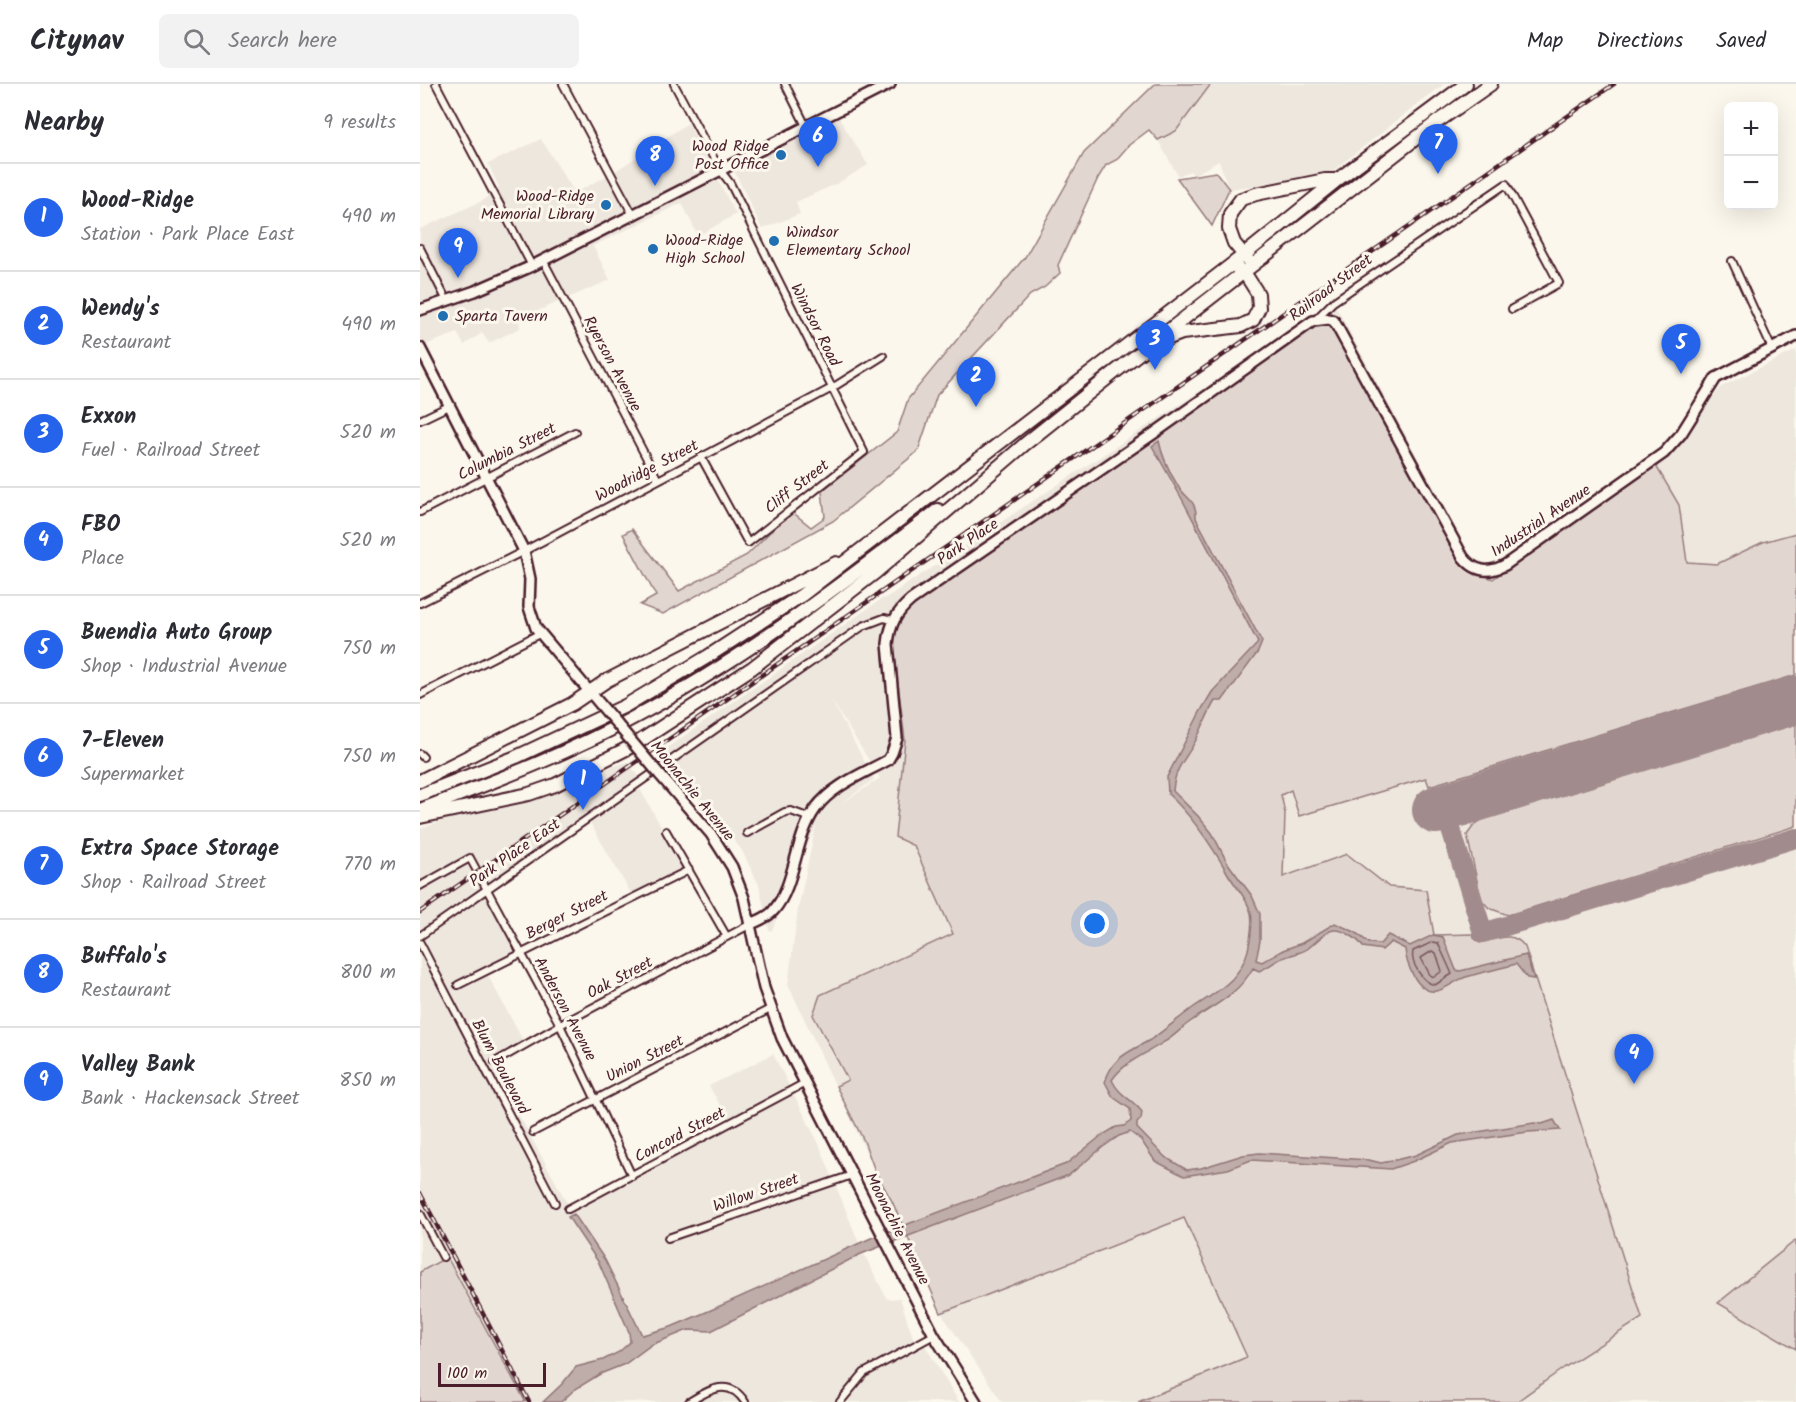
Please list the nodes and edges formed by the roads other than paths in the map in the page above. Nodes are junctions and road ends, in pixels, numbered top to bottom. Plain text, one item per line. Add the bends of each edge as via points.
1 (436, 84) edge
2 (562, 84) edge
3 (674, 84) edge
4 (785, 84) edge
5 (890, 84) edge
6 (1466, 84) edge
7 (1491, 84) edge
8 (806, 126) junction
9 (720, 170) junction
10 (1337, 180) junction
11 (633, 216) junction
12 (420, 248) edge
13 (1244, 255) junction
14 (543, 260) junction
15 (1732, 261) dead end
16 (1231, 265) junction
17 (532, 266) junction
18 (1248, 269) junction
19 (447, 301) junction
20 (1512, 309) dead end
21 (420, 310) edge
22 (1313, 321) junction
23 (1796, 336) edge
24 (1155, 343) junction
25 (420, 348) edge
26 (1772, 349) junction
27 (883, 356) dead end
28 (832, 388) junction
29 (449, 406) junction
30 (420, 420) edge
31 (575, 432) dead end
32 (1153, 434) joint
33 (1025, 444) junction
34 (864, 452) joint
35 (701, 457) junction
36 (487, 478) junction
37 (658, 480) junction
38 (420, 512) edge
39 (524, 551) junction
40 (845, 561) junction
41 (420, 603) edge
42 (893, 620) junction
43 (539, 634) junction
44 (590, 692) junction
45 (420, 695) edge
46 (634, 745) junction
47 (420, 781) edge
48 (420, 795) edge
49 (420, 810) edge
50 (420, 818) edge
51 (810, 818) junction
52 (666, 831) dead end
53 (747, 833) dead end
54 (689, 870) junction
55 (420, 886) edge
56 (487, 889) junction
57 (751, 924) junction
58 (420, 936) edge
59 (727, 937) junction
60 (420, 944) edge
61 (521, 954) junction
62 (458, 985) dead end
63 (770, 1009) junction
64 (560, 1025) junction
65 (495, 1062) dead end
66 (805, 1083) junction
67 (597, 1099) junction
68 (533, 1132) dead end
69 (852, 1175) junction
70 (632, 1176) junction
71 (555, 1203) dead end
72 (568, 1209) dead end
73 (420, 1213) edge
74 (668, 1238) dead end
75 (443, 1257) dead end
76 (934, 1335) junction
77 (689, 1402) edge
78 (746, 1402) edge
79 (840, 1402) edge
80 (976, 1402) edge

1 - 17 street
2 - 11 street
3 - 9 street, Windsor Road
4 - 8 street
5 - 8 main road
6 - 10 highway
7 - 18 highway
8 - 9 main road
9 - 11 main road
9 - 28 street, Windsor Road
10 - 13 highway
10 - 13 highway via 1241,199 1229,221 1231,237
11 - 14 main road
12 - 19 street
13 - 16 highway
13 - 18 highway
14 - 17 main road
14 - 37 street, Ryerson Avenue
15 - 26 street
16 - 18 highway
16 - 40 highway
17 - 19 main road
18 - 24 highway
18 - 24 highway via 1258,294 1259,308 1253,320 1241,326 1182,333
19 - 21 main road
20 - 22 street, Railroad Street via 1559,283 1506,184 1333,302
22 - 26 main road, Industrial Avenue via 1334,321 1463,556 1468,564 1488,572 1505,565 1664,453 1681,434 1713,381
22 - 32 main road, Railroad Street
23 - 26 main road, Industrial Avenue
24 - 33 highway
25 - 29 main road, Moonachie Avenue
27 - 28 street, Woodridge Street
28 - 34 street, Windsor Road
28 - 35 street, Woodridge Street
29 - 30 street
29 - 36 main road, Moonachie Avenue
31 - 36 street, Columbia Street
32 - 42 main road, Park Place via 911,600
33 - 46 highway via 831,609 752,668
33 - 49 highway via 820,600 700,680 577,747
34 - 35 street, Cliff Street via 748,543
35 - 37 street, Woodridge Street
36 - 38 street, Columbia Street
36 - 39 main road, Moonachie Avenue
37 - 39 street, Woodridge Street
39 - 41 street, Woodridge Street
39 - 43 main road, Moonachie Avenue via 530,579 529,607
40 - 44 highway via 819,570
40 - 48 highway via 748,632 625,706 516,757
42 - 51 main road via 888,644 897,738 892,753 888,760 830,793
42 - 56 street, Park Place East via 884,618 863,626
43 - 44 main road, Moonachie Avenue
43 - 45 street
44 - 46 main road, Moonachie Avenue, bridge
44 - 47 highway
46 - 50 highway via 541,790
46 - 57 main road, Moonachie Avenue, bridge via 721,847 740,884
51 - 53 street via 785,812
51 - 57 main road via 778,904
52 - 54 street
54 - 59 street
54 - 61 street, Berger Street
55 - 56 street, Anderson Avenue via 470,858
56 - 58 street, Park Place East
56 - 61 street, Anderson Avenue
57 - 59 street, Oak Street
57 - 63 main road, Moonachie Avenue
59 - 64 street, Oak Street
60 - 71 street, Blum Boulevard
61 - 62 street, Berger Street
61 - 64 street, Anderson Avenue
63 - 66 main road, Moonachie Avenue
63 - 67 street, Union Street
64 - 65 street, Oak Street
64 - 67 street, Anderson Avenue
66 - 69 main road, Moonachie Avenue
66 - 70 street, Concord Street
67 - 68 street, Union Street
67 - 70 street, Anderson Avenue
69 - 74 street, Willow Street
69 - 76 main road, Moonachie Avenue
70 - 72 street, Concord Street
73 - 75 street
76 - 79 street via 864,1373
76 - 80 main road, Moonachie Avenue
77 - 78 street via 723,1387

